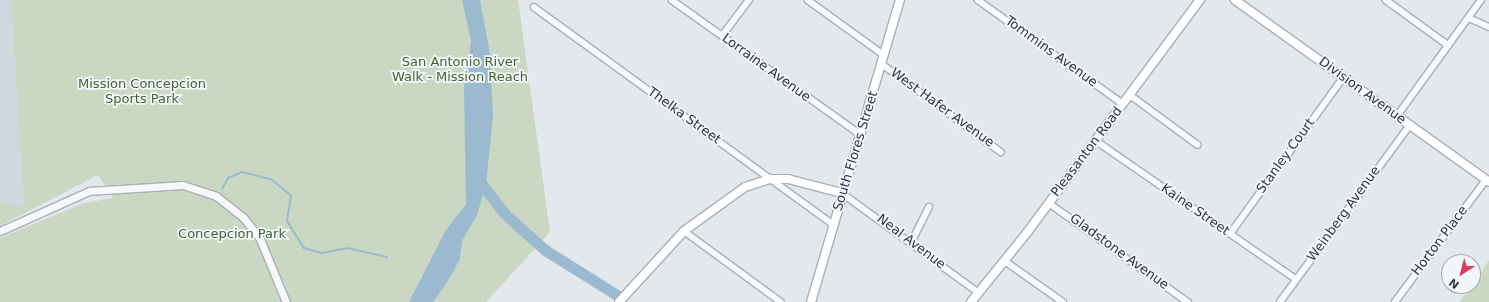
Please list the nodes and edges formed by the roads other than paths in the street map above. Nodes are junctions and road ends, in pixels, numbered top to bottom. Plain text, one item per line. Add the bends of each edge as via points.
1 (672, 0) edge
2 (749, 0) edge
3 (808, 0) edge
4 (900, 0) edge
5 (978, 0) edge
6 (1200, 0) edge
7 (1235, 0) edge
8 (1386, 0) edge
9 (1481, 0) edge
10 (534, 7) dead end
11 (1469, 18) junction
12 (1489, 28) edge
13 (722, 36) junction
14 (1448, 45) junction
15 (884, 55) junction
16 (882, 64) junction
17 (1343, 78) junction
18 (1130, 95) junction
19 (1123, 104) junction
20 (1397, 116) junction
21 (1410, 125) junction
22 (861, 135) junction
23 (1095, 140) junction
24 (1198, 145) dead end
25 (1001, 152) dead end
26 (770, 179) junction
27 (1487, 181) edge
28 (842, 194) junction
29 (1049, 203) junction
30 (929, 207) dead end
31 (834, 225) junction
32 (0, 231) edge
33 (684, 231) junction
34 (1230, 234) junction
35 (911, 242) junction
36 (1005, 261) junction
37 (1296, 279) junction
38 (979, 293) junction
39 (286, 302) edge
40 (619, 302) edge
41 (781, 302) edge
42 (811, 302) edge
43 (971, 302) edge
44 (1063, 302) edge
45 (1188, 302) edge
46 (1280, 302) edge
47 (1395, 302) edge

1 - 13 street, Lorraine Avenue
2 - 13 street
3 - 15 street
4 - 15 main road, South Flores Street
5 - 19 street, Tommins Avenue
6 - 18 main road, Pleasanton Road
7 - 17 main road, Division Avenue
8 - 14 street
9 - 11 street
10 - 26 street, Thelka Street
11 - 12 street
11 - 14 street
13 - 22 street, Lorraine Avenue
14 - 20 street
15 - 16 main road, South Flores Street
16 - 22 main road, South Flores Street
16 - 25 street, West Hafer Avenue
17 - 20 main road, Division Avenue
17 - 34 street, Stanley Court
18 - 19 main road, Pleasanton Road
18 - 24 street
19 - 23 main road, Pleasanton Road
20 - 21 main road, Division Avenue
21 - 27 main road, Division Avenue
21 - 37 street, Weinberg Avenue
22 - 28 main road, South Flores Street
23 - 29 main road, Pleasanton Road
23 - 34 street, Kaine Street
26 - 28 main road via 804,181
26 - 31 street, Thelka Street
26 - 33 main road via 732,194
27 - 47 street, Horton Place
28 - 31 main road, South Flores Street
28 - 35 street, Neal Avenue
29 - 36 main road, Pleasanton Road
29 - 45 street, Gladstone Avenue
30 - 35 street
31 - 42 main road, South Flores Street
32 - 39 street via 89,191 165,184 188,186 216,196 243,217 260,239
33 - 40 main road
33 - 41 street
34 - 37 street, Kaine Street
35 - 38 street, Neal Avenue
36 - 38 main road, Pleasanton Road
36 - 44 street
37 - 46 street, Weinberg Avenue
38 - 43 main road, Pleasanton Road

